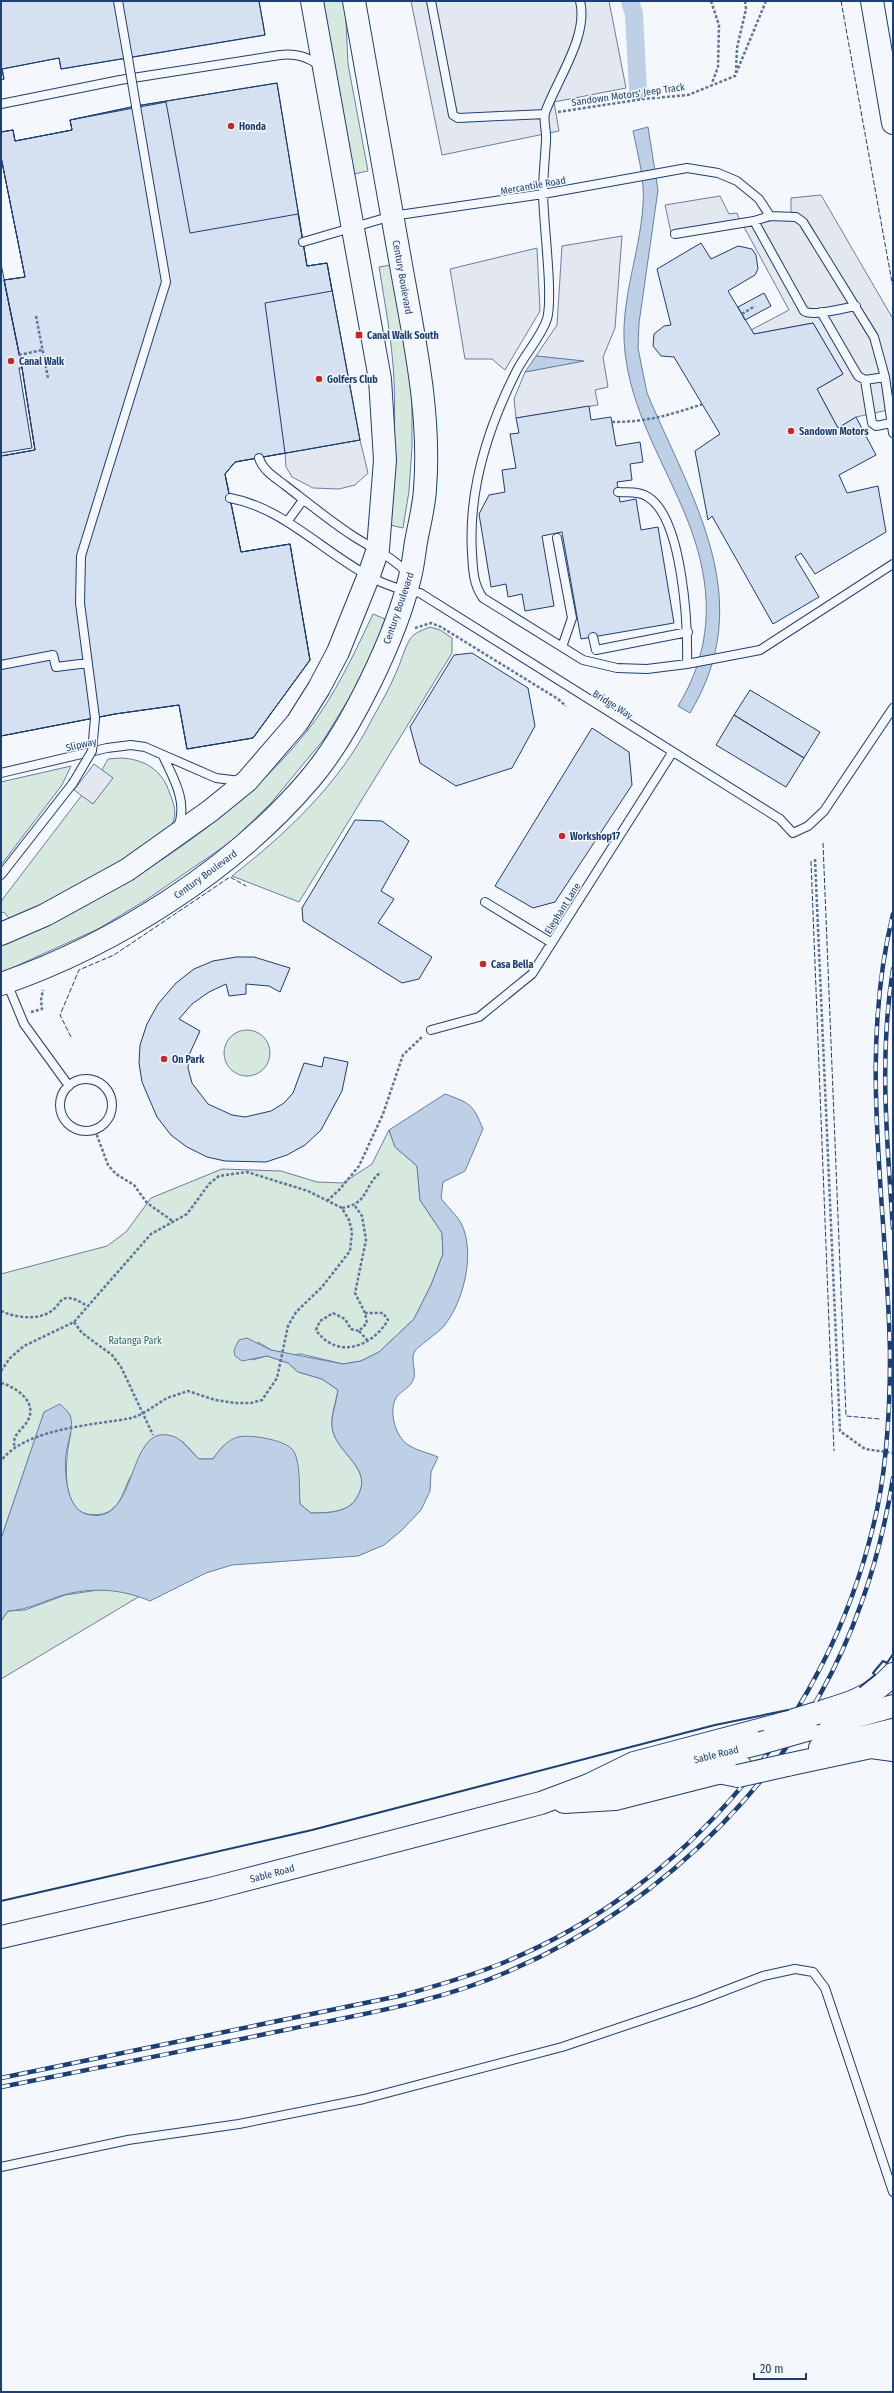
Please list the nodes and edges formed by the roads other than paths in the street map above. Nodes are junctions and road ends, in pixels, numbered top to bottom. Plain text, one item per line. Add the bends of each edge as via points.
1 (118, 1) edge
2 (312, 1) edge
3 (354, 1) edge
4 (431, 1) edge
5 (580, 1) edge
6 (872, 1) edge
7 (323, 68) junction
8 (1, 104) edge
9 (545, 114) junction
10 (893, 123) edge
11 (543, 194) junction
12 (392, 216) junction
13 (770, 216) junction
14 (754, 221) junction
15 (352, 226) junction
16 (675, 234) dead end
17 (303, 242) dead end
18 (856, 306) junction
19 (821, 312) junction
20 (885, 377) junction
21 (865, 380) junction
22 (891, 423) junction
23 (893, 432) edge
24 (260, 458) dead end
25 (618, 492) dead end
26 (230, 498) dead end
27 (303, 500) junction
28 (287, 522) junction
29 (557, 538) dead end
30 (378, 549) junction
31 (893, 564) edge
32 (369, 575) junction
33 (412, 587) junction
34 (688, 632) junction
35 (593, 637) dead end
36 (562, 647) junction
37 (88, 663) junction
38 (687, 664) junction
39 (1, 665) edge
40 (893, 708) edge
41 (672, 752) junction
42 (164, 758) junction
43 (1, 773) edge
44 (247, 781) junction
45 (168, 843) junction
46 (2, 873) edge
47 (485, 902) dead end
48 (2, 932) edge
49 (552, 943) junction
50 (3, 979) edge
51 (431, 1030) road end
52 (69, 1086) junction
53 (893, 1674) edge
54 (893, 1689) edge
55 (866, 1695) junction
56 (893, 1706) edge
57 (812, 1721) junction
58 (893, 1730) edge
59 (893, 1750) edge
60 (790, 1760) junction
61 (589, 1785) junction
62 (541, 1803) junction
63 (1, 1937) edge
64 (1, 2167) edge
65 (893, 2192) edge

1 - 37 lane, bridge via 166,282 82,556 80,603
2 - 7 main road
3 - 12 main road, Century Boulevard
4 - 9 lane via 453,115 458,118
5 - 9 lane via 582,10 573,51
6 - 10 main road
7 - 8 lane via 304,56 280,55 120,80
7 - 15 main road
9 - 11 lane via 547,134
11 - 12 lane, Mercantile Road
11 - 13 lane, Mercantile Road via 687,168 718,173 737,181 759,199
11 - 36 lane via 549,310 542,329 517,369 495,419 479,471 470,524 473,579 483,598
12 - 15 lane, Mercantile Road
12 - 33 main road, Century Boulevard via 424,408 426,490
13 - 14 lane
13 - 18 lane via 796,217 803,222
14 - 16 lane
14 - 19 lane via 799,305 806,312
15 - 17 lane, Mercantile Road
15 - 30 main road via 380,379 385,460
18 - 19 lane
18 - 20 lane via 877,344
19 - 21 lane via 858,376
20 - 21 lane
20 - 22 lane
21 - 22 lane via 872,423 876,426
22 - 23 lane
24 - 27 lane via 262,465 269,472
25 - 34 lane via 646,495 661,509 672,534
26 - 28 lane via 245,500
27 - 28 lane
27 - 30 lane via 354,536
28 - 32 lane
29 - 36 lane via 572,618
30 - 32 main road
30 - 33 lane via 396,561
31 - 38 lane via 760,650
32 - 33 lane
32 - 44 main road via 319,688 297,723
33 - 41 lane, Bridge Way
33 - 50 main road, Century Boulevard via 356,709 312,776 280,812 243,846 152,912 82,949
34 - 35 lane via 596,650
34 - 38 lane
36 - 38 lane via 583,660 617,668 646,669
37 - 39 lane via 56,667 49,656
37 - 46 lane, bridge via 95,718 92,751 84,767
40 - 41 lane, Bridge Way via 824,811 808,826 793,833 780,819
41 - 49 lane, Elephant Lane
42 - 43 lane, Slipway via 145,747 116,746
42 - 44 lane, Slipway via 216,778
42 - 45 lane via 177,785 181,803 180,822
44 - 45 main road
45 - 48 main road via 85,894
47 - 49 lane
49 - 51 lane, Elephant Lane via 532,974 479,1017
50 - 52 lane via 24,1024
52 - 52 lane via 63,1092 59,1106 61,1117 68,1126 81,1132 95,1130 107,1122 112,1109 110,1094 101,1083 87,1079 73,1082
53 - 55 main road
54 - 55 lane
55 - 57 main road
56 - 57 main road, Sable Road
57 - 61 main road, Sable Road, bridge via 761,1743
57 - 61 main road, bridge via 774,1726 634,1763
58 - 60 main road
59 - 60 main road via 871,1747
60 - 62 main road, Sable Road, bridge via 615,1799
61 - 62 main road, Sable Road
62 - 63 main road, Sable Road via 210,1889
64 - 65 lane via 128,2140 238,2124 348,2102 451,2077 562,2047 698,2001 762,1976 795,1969 813,1972 825,1988

